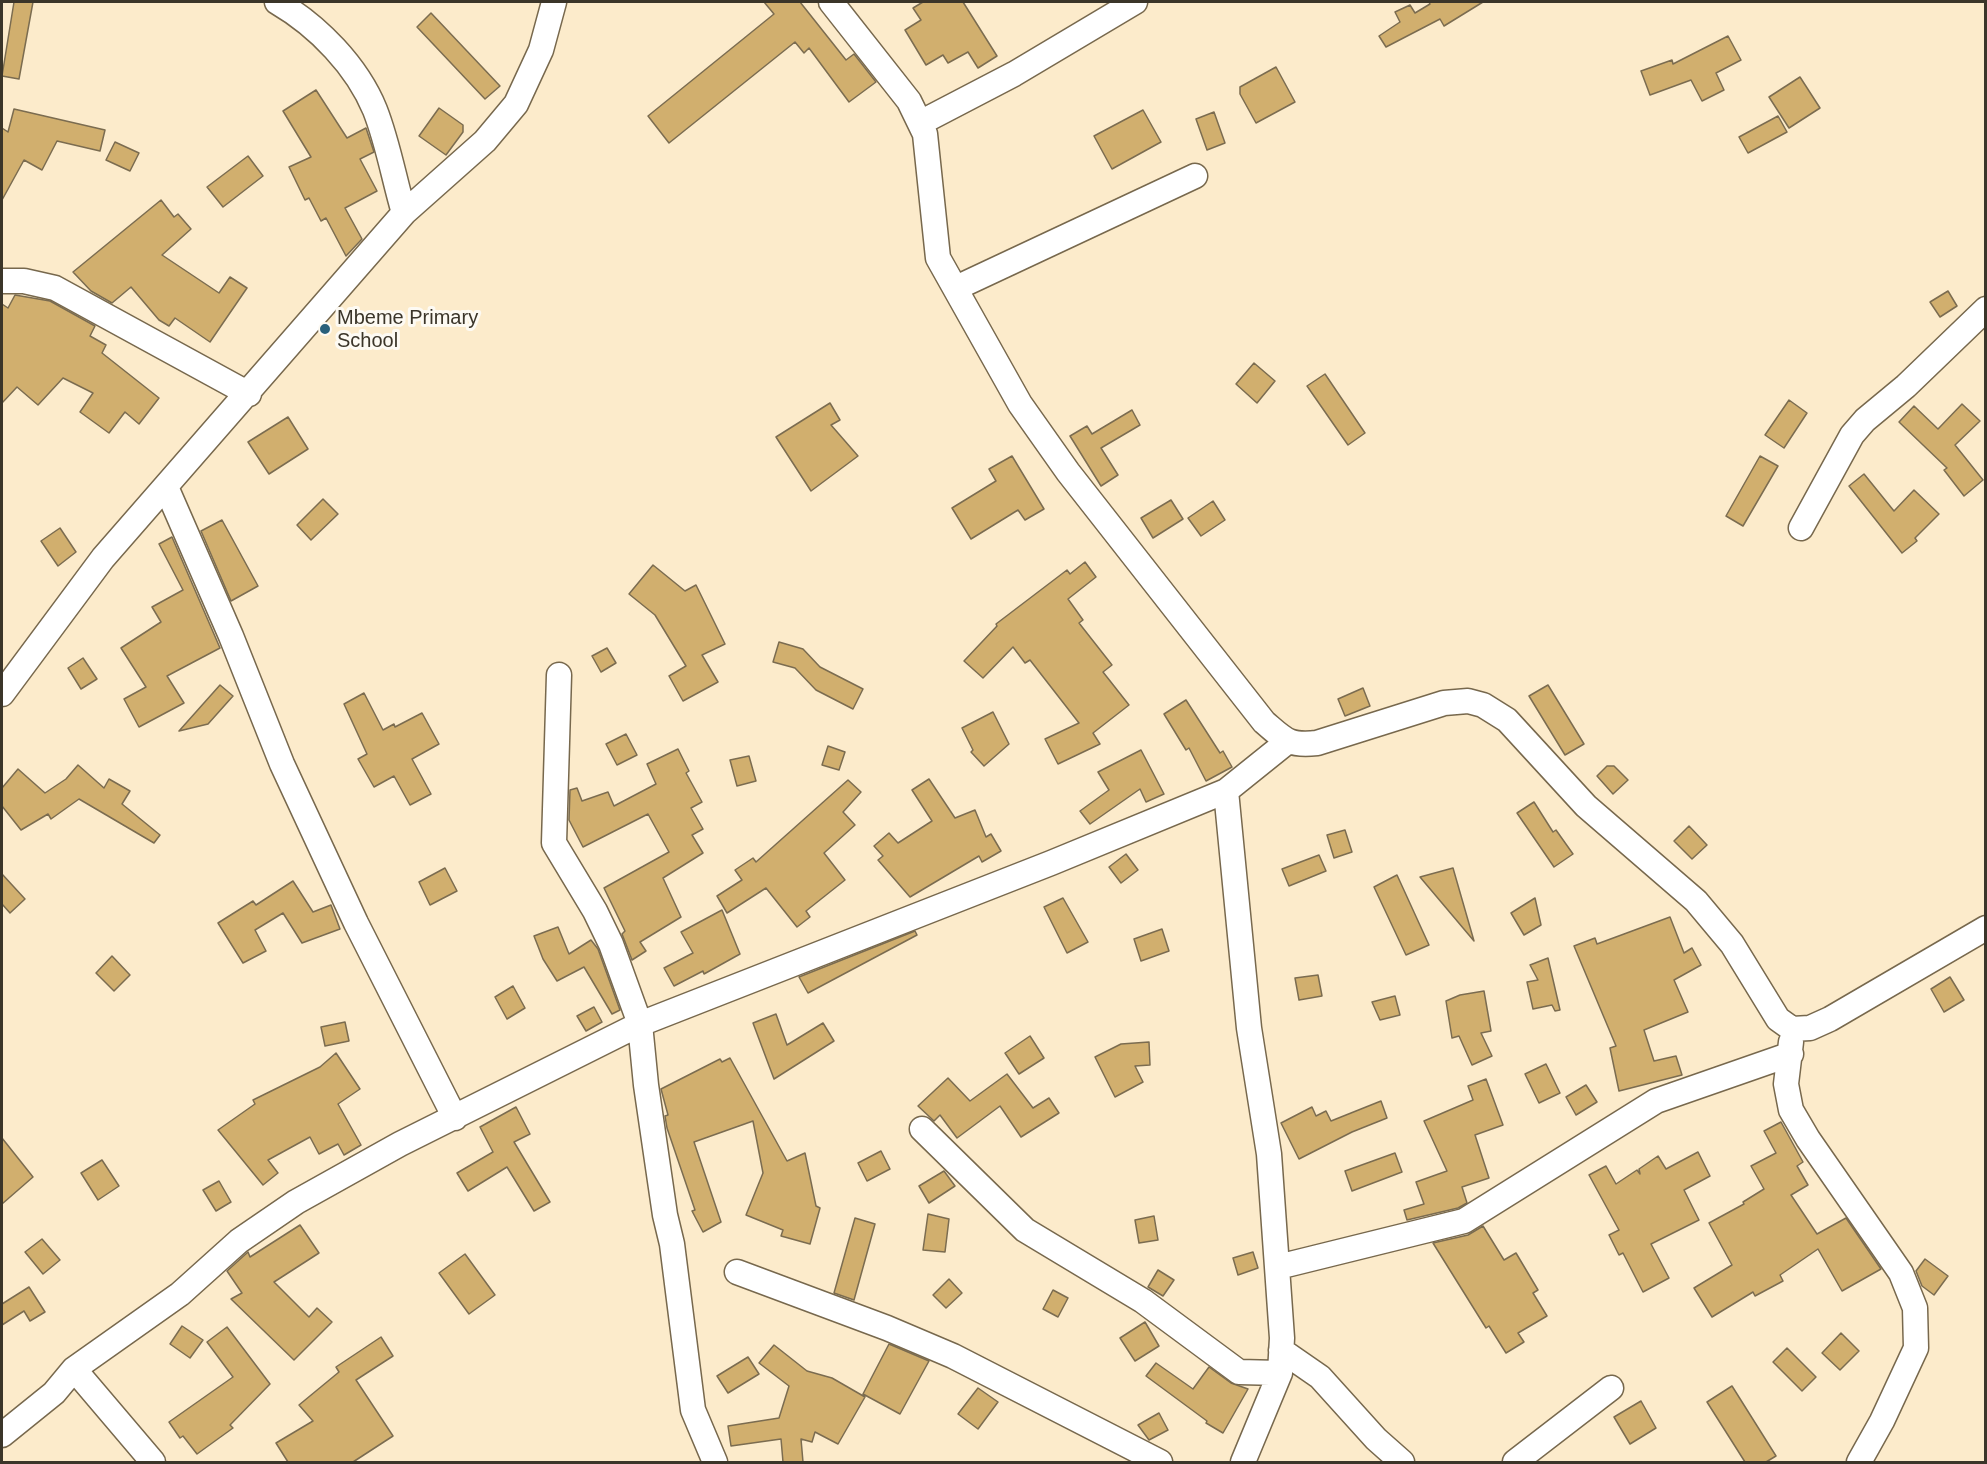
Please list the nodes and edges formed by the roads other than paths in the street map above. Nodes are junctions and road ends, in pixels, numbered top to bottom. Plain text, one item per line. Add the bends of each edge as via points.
1 (277, 2) edge
2 (554, 2) edge
3 (831, 2) edge
4 (1135, 2) edge
5 (920, 123) junction
6 (1196, 176) dead end
7 (404, 213) junction
8 (2, 281) edge
9 (956, 288) junction
10 (1986, 309) edge
11 (249, 394) junction
12 (166, 487) junction
13 (1802, 528) dead end
14 (559, 675) dead end
15 (2, 694) edge
16 (1287, 742) junction
17 (1226, 791) junction
18 (1986, 928) edge
19 (640, 1024) junction
20 (1792, 1029) junction
21 (1791, 1054) junction
22 (455, 1118) junction
23 (922, 1129) dead end
24 (1278, 1267) junction
25 (737, 1272) dead end
26 (1281, 1361) junction
27 (74, 1369) junction
28 (1611, 1388) dead end
29 (2, 1435) edge
30 (153, 1462) edge
31 (715, 1462) edge
32 (1160, 1462) edge
33 (1243, 1462) edge
34 (1402, 1462) edge
35 (1515, 1462) edge
36 (1859, 1462) edge

1 - 7 street via 323,37 361,82 375,111
2 - 7 street via 541,50 516,104 485,141
3 - 5 street via 909,101
4 - 5 street via 1014,74
5 - 9 street via 926,134 938,258
6 - 9 street
7 - 11 street
8 - 11 street via 55,288
9 - 16 street via 1020,404 1068,472 1264,722
10 - 13 street via 1852,435
11 - 12 street
12 - 15 street via 104,558
12 - 22 street via 282,764 356,923
14 - 19 street via 554,843 596,911
16 - 17 street
16 - 20 street via 1317,743 1444,703 1468,700 1484,705 1507,720 1586,806 1696,901 1732,944 1779,1019
17 - 19 street
17 - 24 street via 1248,1016 1269,1154
18 - 20 street via 1830,1019 1810,1028
19 - 22 street
19 - 31 street via 693,1410
20 - 21 street
21 - 24 street via 1656,1101 1464,1221
21 - 36 street via 1786,1084 1791,1110 1901,1273 1915,1308 1916,1348
22 - 27 street via 296,1202 239,1240 180,1294
23 - 26 street via 1025,1230 1143,1301 1239,1372
24 - 26 street
25 - 32 street via 953,1356
26 - 33 street
26 - 34 street via 1320,1377
27 - 29 street via 54,1393
27 - 30 street
28 - 35 street

